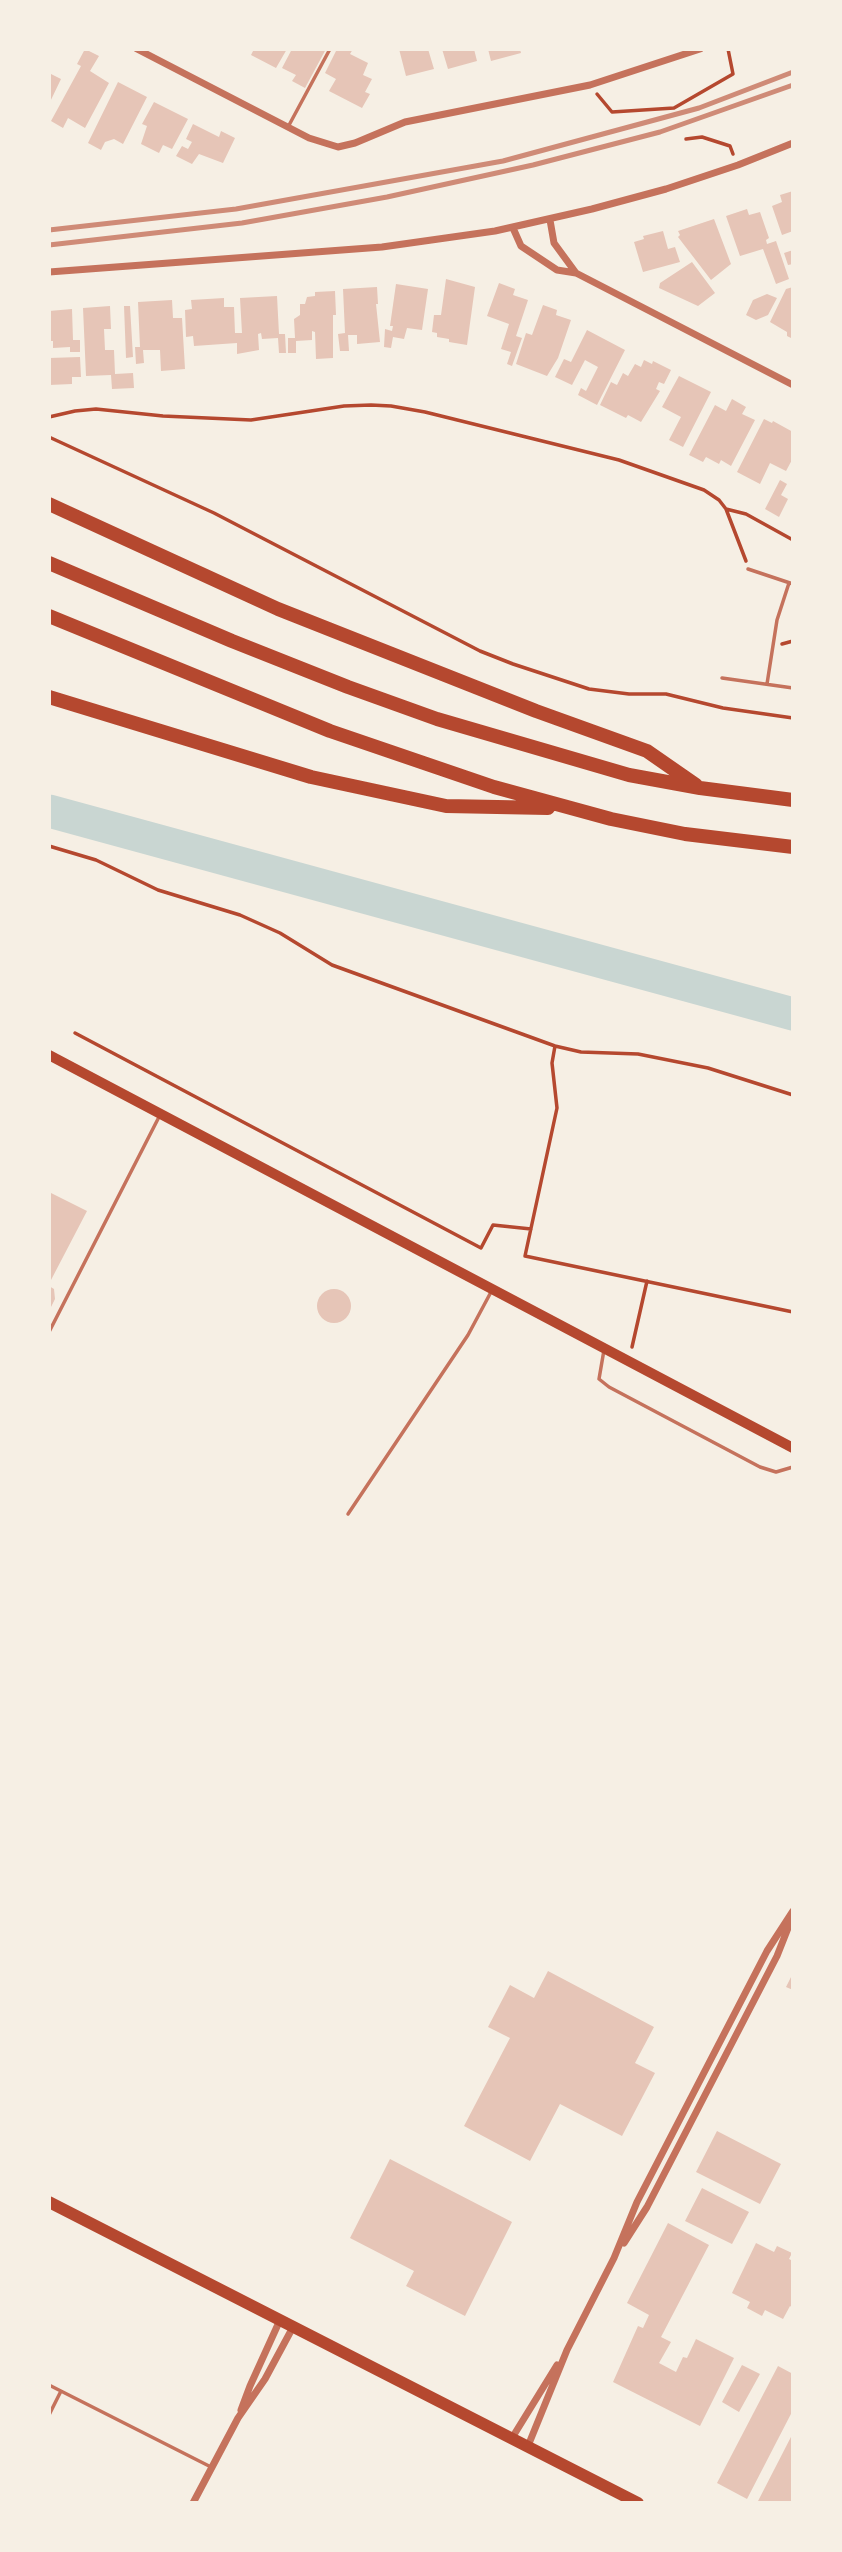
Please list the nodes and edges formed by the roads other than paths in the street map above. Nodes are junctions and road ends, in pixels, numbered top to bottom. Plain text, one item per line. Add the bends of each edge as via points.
1 (137, 49) edge
2 (330, 49) edge
3 (701, 49) edge
4 (288, 127) junction
5 (793, 143) edge
6 (550, 220) junction
7 (513, 228) junction
8 (49, 272) edge
9 (576, 273) junction
10 (793, 385) edge
11 (49, 504) edge
12 (49, 564) edge
13 (748, 569) dead end
14 (791, 583) edge
15 (49, 616) edge
16 (722, 678) dead end
17 (767, 684) junction
18 (793, 688) edge
19 (49, 697) edge
20 (700, 788) junction
21 (793, 800) edge
22 (570, 809) junction
23 (793, 847) edge
24 (49, 1055) edge
25 (161, 1113) junction
26 (493, 1290) junction
27 (49, 1332) edge
28 (605, 1348) junction
29 (793, 1448) edge
30 (793, 1467) edge
31 (348, 1514) dead end
32 (793, 1913) edge
33 (49, 2202) edge
34 (614, 2258) junction
35 (281, 2320) junction
36 (293, 2327) junction
37 (567, 2350) junction
38 (49, 2385) edge
39 (61, 2391) junction
40 (49, 2415) edge
41 (238, 2418) junction
42 (512, 2438) junction
43 (528, 2446) junction
44 (211, 2467) junction
45 (193, 2503) edge
46 (638, 2503) edge

1 - 4 street
2 - 4 lane
3 - 4 street via 590,85 405,122 338,147
5 - 6 street via 666,189
6 - 7 street
6 - 9 street via 554,243
7 - 8 street via 382,247
7 - 9 street via 521,246 540,261
9 - 10 street
11 - 20 highway via 278,609 647,751
12 - 20 highway via 437,719 629,775
13 - 14 lane
14 - 17 lane via 777,620
15 - 22 highway via 330,731
16 - 17 lane
17 - 18 lane
19 - 22 highway via 324,780 446,806
20 - 21 highway
22 - 23 highway via 685,834
24 - 25 main road
25 - 26 main road
25 - 27 lane
26 - 28 main road
26 - 31 lane
28 - 29 main road
28 - 30 lane via 599,1379 609,1387 760,1467 776,1472
32 - 34 street via 767,1951 649,2178
32 - 34 street via 777,1956 647,2207
33 - 35 main road
34 - 37 street
35 - 36 main road
35 - 41 street
36 - 41 street
36 - 42 main road
37 - 42 street
37 - 43 street
38 - 39 lane
39 - 40 lane
39 - 44 lane
41 - 44 street
42 - 43 main road
43 - 46 main road
44 - 45 street

